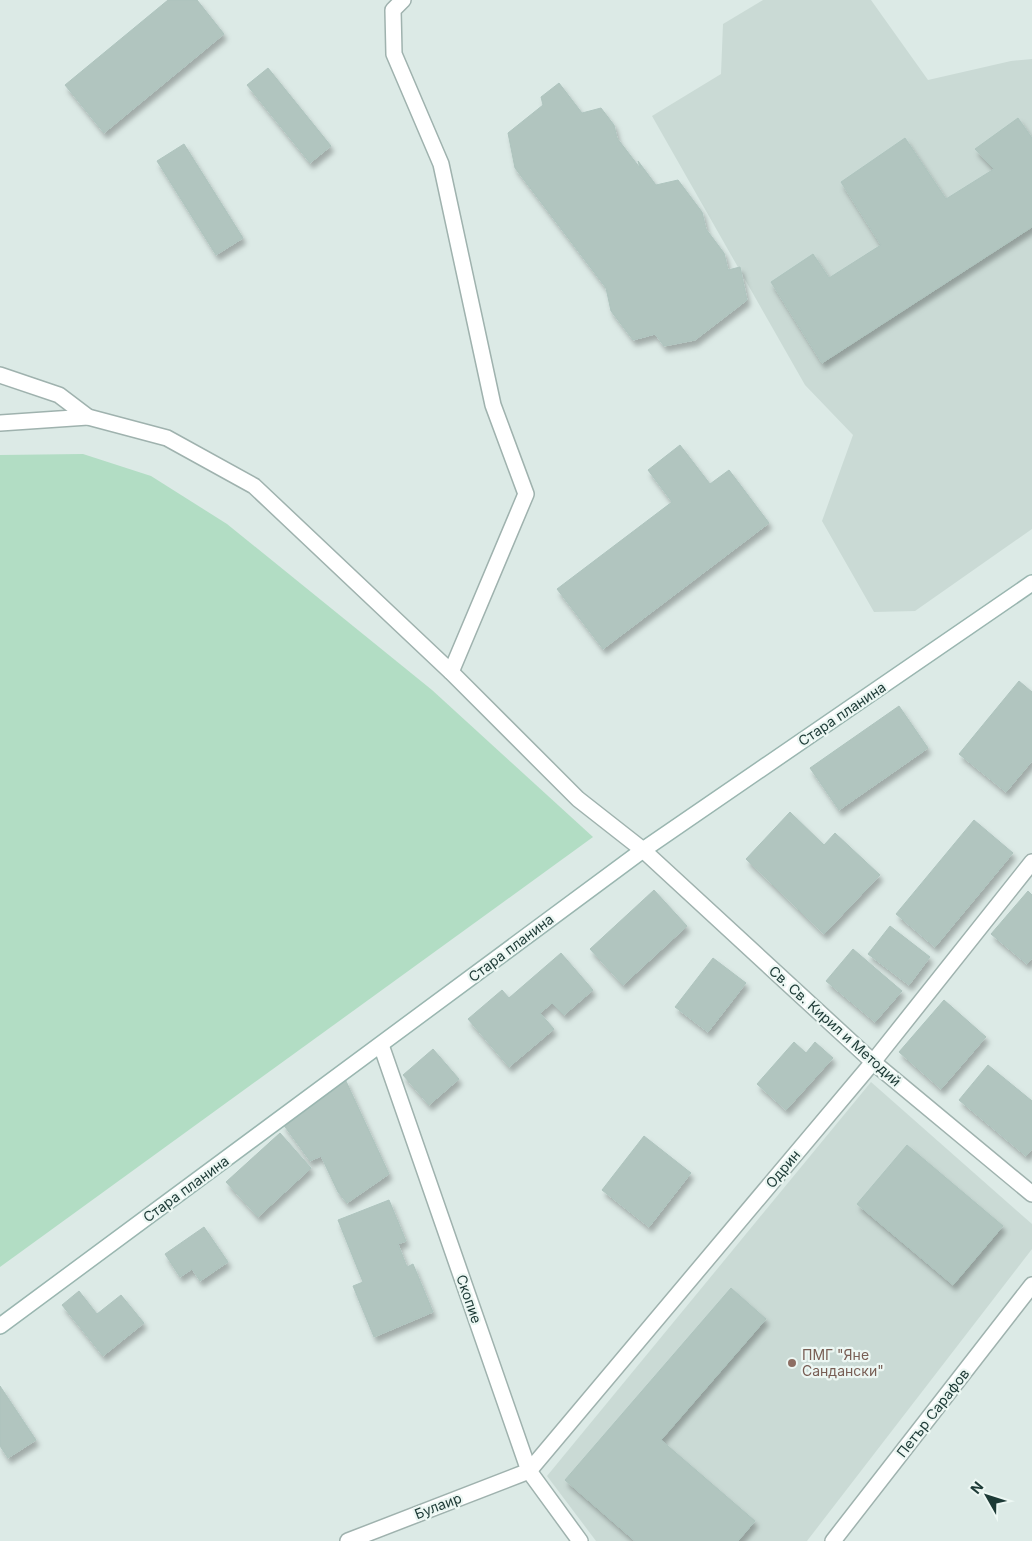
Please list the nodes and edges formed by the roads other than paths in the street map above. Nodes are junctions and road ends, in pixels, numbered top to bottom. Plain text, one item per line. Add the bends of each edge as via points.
1 (403, 0) edge
2 (0, 375) edge
3 (88, 417) junction
4 (0, 423) edge
5 (1032, 583) edge
6 (451, 672) junction
7 (643, 850) junction
8 (1032, 862) edge
9 (381, 1045) junction
10 (873, 1062) junction
11 (1032, 1194) edge
12 (1032, 1285) edge
13 (0, 1326) edge
14 (529, 1471) junction
15 (348, 1541) edge
16 (580, 1541) edge
17 (833, 1541) edge

1 - 6 street via 393,10 394,54 441,164 493,405 526,494
2 - 3 street via 59,395
3 - 4 street
3 - 6 street, Св. Св. Кирил и Методий via 167,438 254,486
5 - 7 street, Стара планина
6 - 7 street, Св. Св. Кирил и Методий via 578,799
7 - 9 street, Стара планина
7 - 10 street, Св. Св. Кирил и Методий
8 - 10 street, Одрин
9 - 13 street, Стара планина
9 - 14 street, Скопие
10 - 11 street, Св. Св. Кирил и Методий
10 - 14 street, Одрин
12 - 17 street, Петър Сарафов
14 - 15 street, Булаир
14 - 16 street, Скопие

